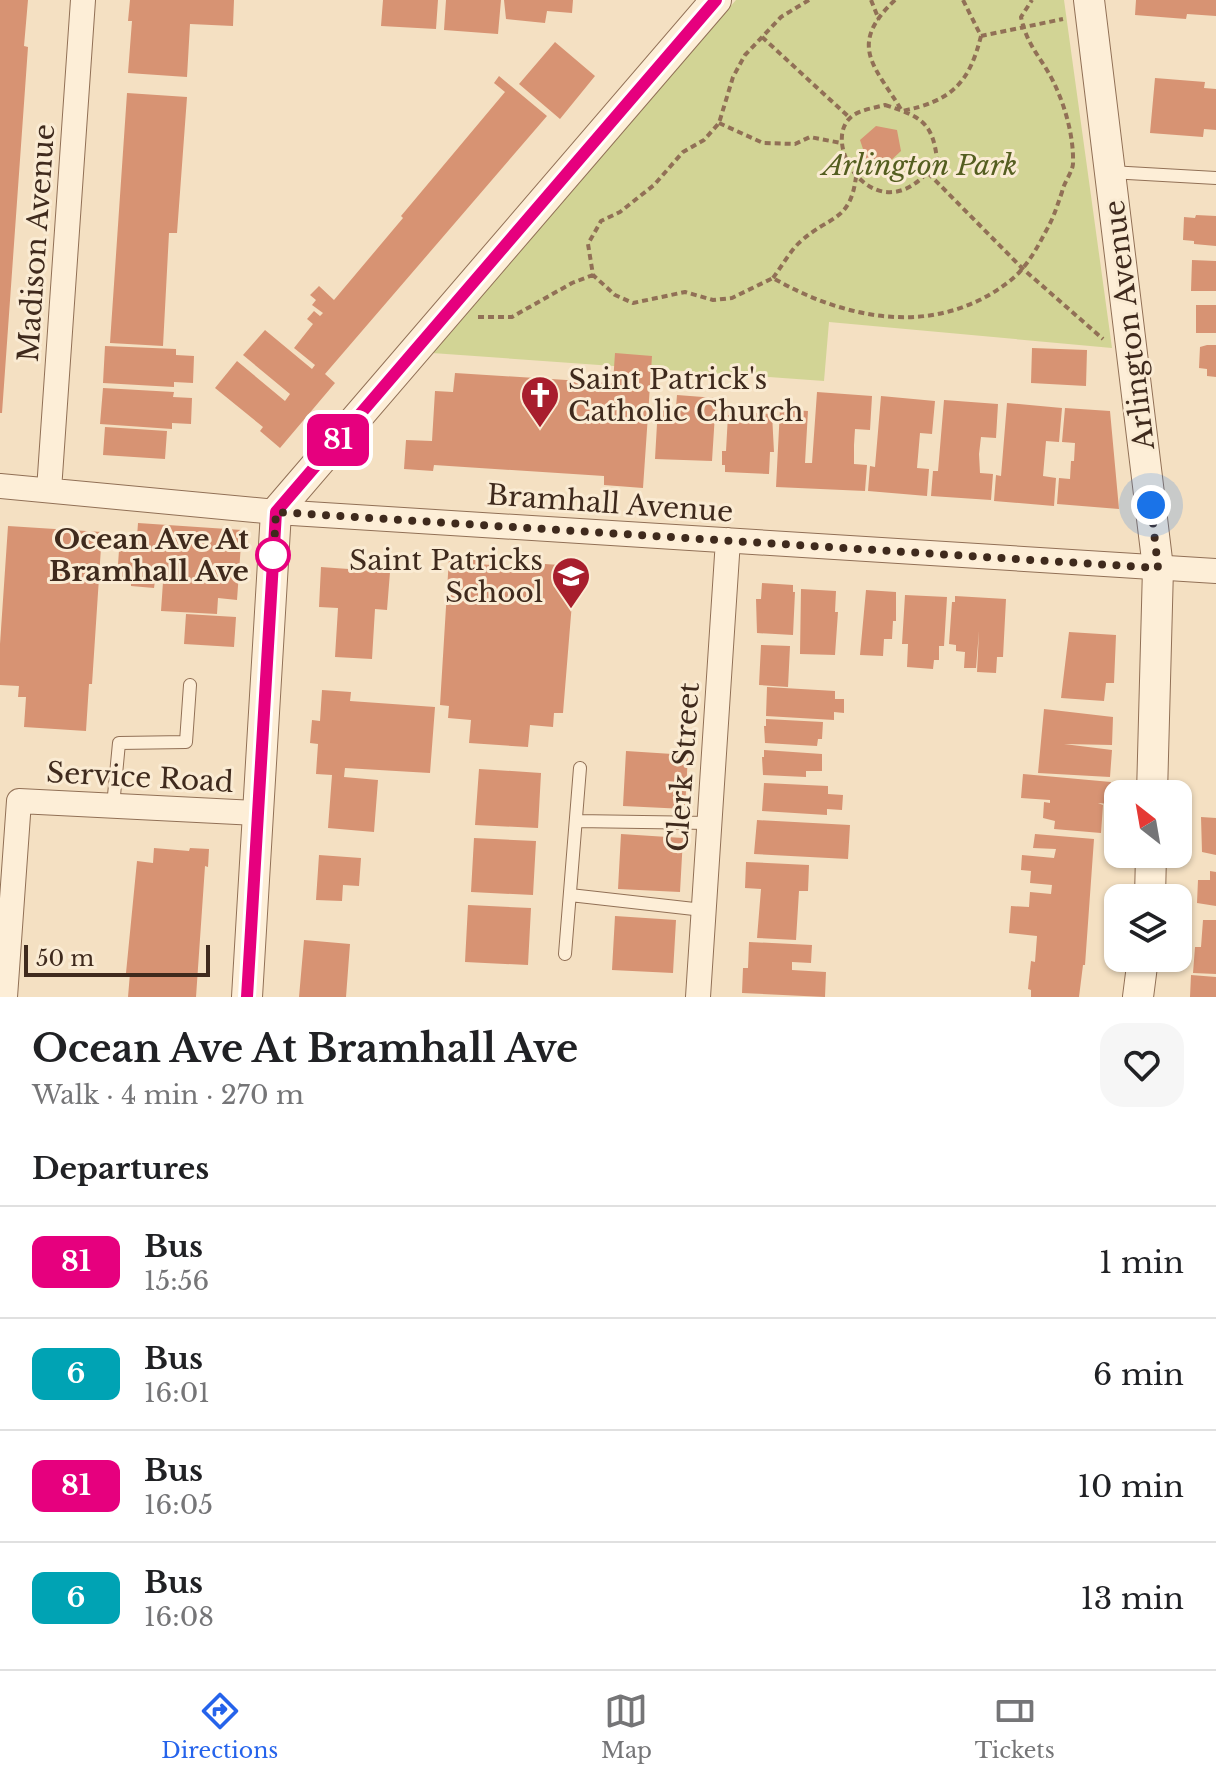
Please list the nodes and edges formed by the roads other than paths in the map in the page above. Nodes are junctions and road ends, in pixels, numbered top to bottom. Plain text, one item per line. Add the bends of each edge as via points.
1 (83, 0) edge
2 (716, 0) edge
3 (1089, 0) edge
4 (1110, 172) junction
5 (1216, 178) edge
6 (0, 486) edge
7 (49, 490) junction
8 (276, 512) junction
9 (728, 540) junction
10 (1158, 568) junction
11 (1216, 571) edge
12 (190, 685) dead end
13 (580, 768) dead end
14 (1152, 780) edge
15 (113, 806) junction
16 (258, 813) junction
17 (576, 821) junction
18 (709, 823) junction
19 (570, 895) junction
20 (703, 910) junction
21 (565, 954) dead end
22 (1141, 972) edge
23 (5, 997) edge
24 (247, 997) edge
25 (698, 997) edge
26 (1138, 997) edge

1 - 7 street, Madison Avenue
2 - 8 street
3 - 4 street, Arlington Avenue
4 - 5 lane
4 - 10 street, Arlington Avenue
6 - 7 street, Bramhall Avenue
7 - 8 street, Bramhall Avenue
8 - 9 street, Bramhall Avenue
8 - 16 street
9 - 10 street, Bramhall Avenue
9 - 18 street, Clerk Street
10 - 11 street, Bramhall Avenue
10 - 14 street, Arlington Avenue
12 - 15 lane via 186,742 119,743
13 - 17 lane
15 - 16 street, Service Road
15 - 23 street, Service Road via 19,801
16 - 24 street
17 - 18 lane
17 - 19 lane
18 - 20 street, Clerk Street
19 - 20 lane
19 - 21 lane
20 - 25 street, Clerk Street
22 - 26 street

